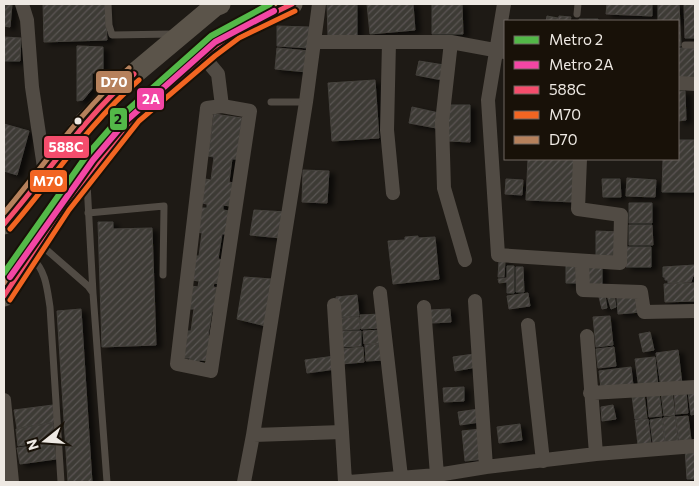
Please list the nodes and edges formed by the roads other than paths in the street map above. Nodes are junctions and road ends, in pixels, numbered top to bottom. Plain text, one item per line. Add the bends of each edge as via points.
1 (22, 4) edge
2 (108, 4) edge
3 (220, 4) edge
4 (292, 4) edge
5 (319, 4) edge
6 (504, 4) edge
7 (578, 4) edge
8 (577, 14) dead end
9 (181, 34) junction
10 (314, 42) junction
11 (389, 42) junction
12 (452, 42) junction
13 (685, 45) dead end
14 (695, 45) edge
15 (501, 51) edge
16 (203, 56) junction
17 (679, 83) edge
18 (695, 84) edge
19 (271, 102) dead end
20 (306, 102) junction
21 (222, 106) junction
22 (580, 160) edge
23 (45, 174) junction
24 (87, 178) junction
25 (393, 194) dead end
26 (88, 213) junction
27 (4, 224) edge
28 (34, 250) junction
29 (465, 260) dead end
30 (582, 262) junction
31 (163, 275) dead end
32 (93, 293) junction
33 (380, 293) dead end
34 (4, 296) edge
35 (475, 301) dead end
36 (334, 306) dead end
37 (424, 307) dead end
38 (695, 311) edge
39 (528, 325) dead end
40 (587, 336) dead end
41 (695, 387) edge
42 (590, 393) junction
43 (4, 400) edge
44 (342, 432) junction
45 (254, 435) junction
46 (695, 446) edge
47 (596, 454) junction
48 (543, 461) junction
49 (486, 467) junction
50 (437, 475) junction
51 (401, 477) junction
52 (12, 482) edge
53 (61, 482) edge
54 (107, 482) edge
55 (244, 482) edge
56 (345, 482) edge
57 (349, 482) edge

1 - 23 street via 27,20 32,87
2 - 9 lane via 112,35
3 - 9 main road
4 - 16 main road via 235,32
5 - 10 street
6 - 15 street
7 - 8 lane
9 - 23 main road via 116,89
10 - 11 street
10 - 20 street
11 - 12 street
11 - 25 street via 387,130
12 - 15 street
12 - 29 street via 442,122 444,188
13 - 14 lane
15 - 30 street via 488,100 498,255
16 - 21 street via 218,74
16 - 24 main road via 134,116
17 - 18 street
19 - 20 lane
20 - 45 street
21 - 21 street via 207,108 177,364 211,370 250,111
22 - 30 street via 578,209 621,216 620,263
23 - 27 main road
24 - 26 lane
24 - 28 main road via 63,206
26 - 31 lane via 164,206
26 - 32 lane
28 - 32 lane via 88,286
28 - 34 main road
28 - 53 lane via 50,307
30 - 38 street via 583,290 641,292 644,312
32 - 54 lane
33 - 51 street
35 - 49 street
36 - 44 street
37 - 50 street
39 - 48 street
40 - 42 street
41 - 42 street
42 - 47 street
43 - 52 street
44 - 45 street
44 - 56 street
45 - 55 street
46 - 47 street
47 - 48 street
48 - 49 street
49 - 50 street
50 - 51 street
51 - 57 street

